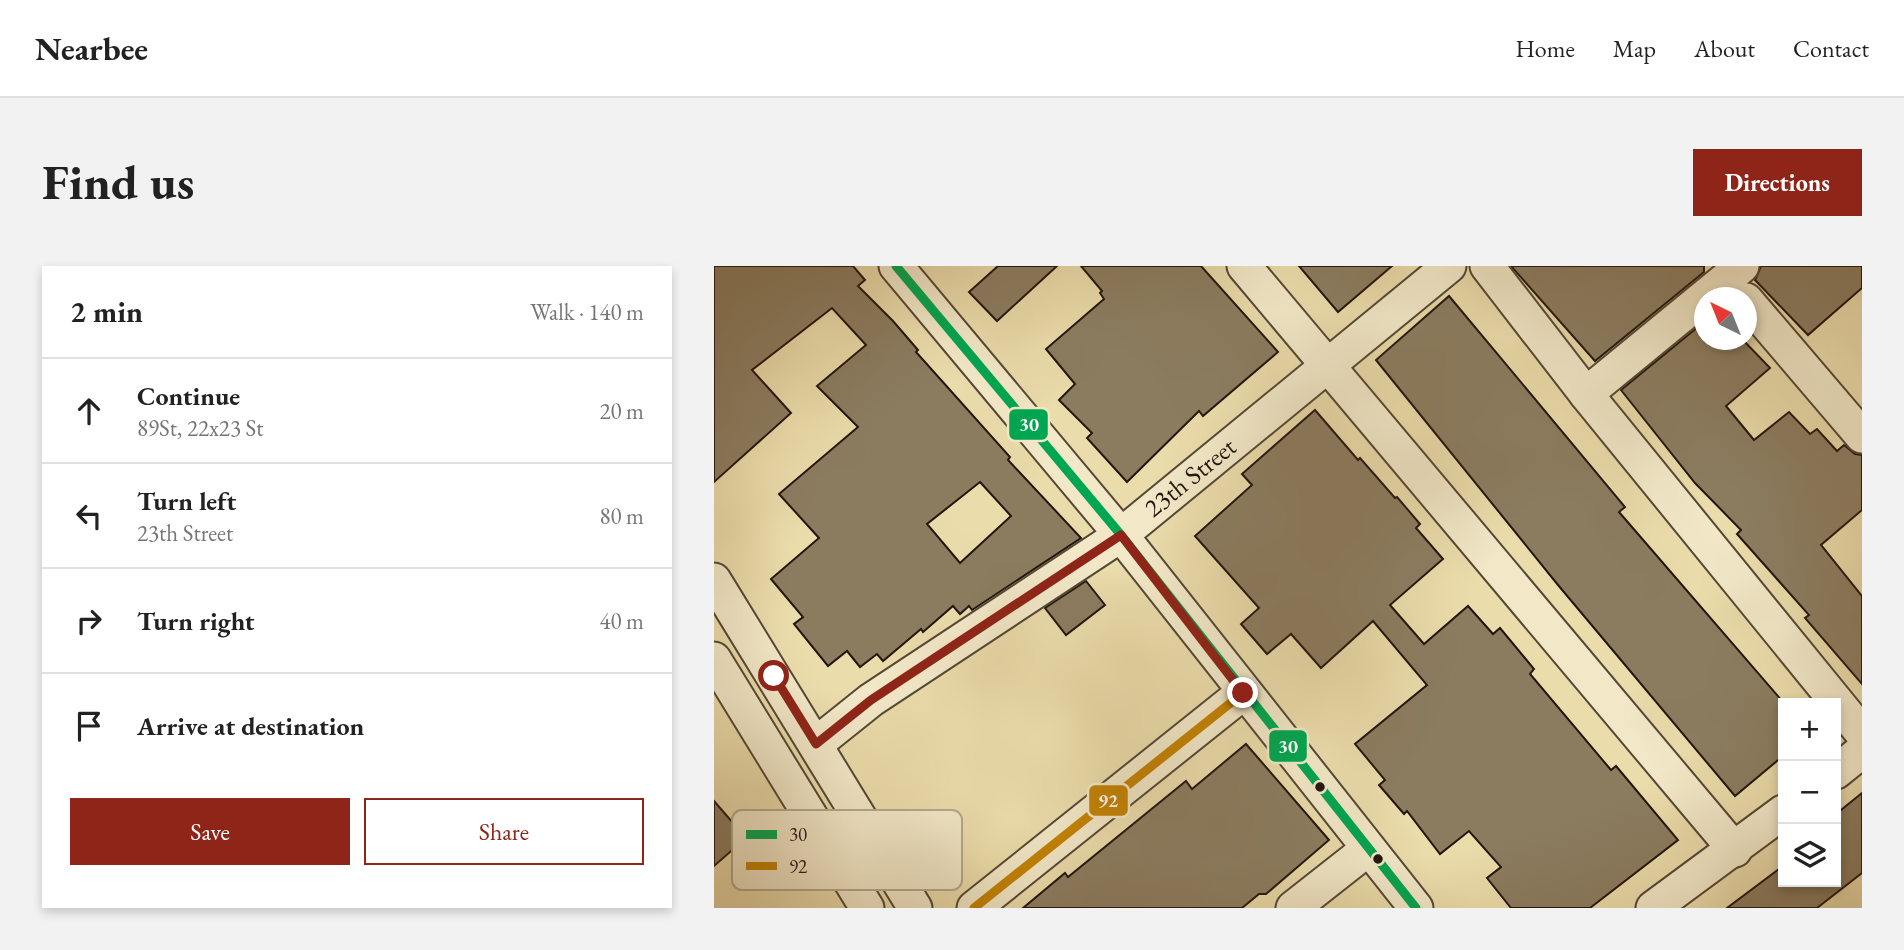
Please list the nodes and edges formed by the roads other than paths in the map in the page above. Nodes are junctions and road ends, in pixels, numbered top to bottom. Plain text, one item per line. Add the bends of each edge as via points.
1 (896, 266) edge
2 (1244, 266) edge
3 (1449, 266) edge
4 (1486, 266) edge
5 (1740, 285) edge
6 (1329, 364) junction
7 (1586, 394) junction
8 (1862, 436) edge
9 (1121, 535) junction
10 (714, 580) edge
11 (714, 659) edge
12 (1243, 693) junction
13 (1862, 733) edge
14 (816, 744) junction
15 (1862, 751) edge
16 (1841, 768) edge
17 (807, 810) edge
18 (856, 810) edge
19 (1778, 816) edge
20 (1368, 849) junction
21 (1735, 850) junction
22 (856, 890) edge
23 (904, 890) edge
24 (867, 908) edge
25 (915, 908) edge
26 (974, 908) edge
27 (1293, 908) edge
28 (1416, 908) edge
29 (1653, 908) edge

1 - 9 street
2 - 6 street
3 - 6 street, 23th Street
4 - 7 street
5 - 7 street
5 - 8 street
6 - 9 street, 23th Street
6 - 21 street
7 - 13 street
9 - 12 street
9 - 14 street, 23th Street via 871,700
10 - 14 street
11 - 17 street
12 - 20 street
12 - 26 street
14 - 18 street
15 - 16 street
19 - 21 street
20 - 27 street
20 - 28 street
21 - 29 street
22 - 24 street
23 - 25 street

